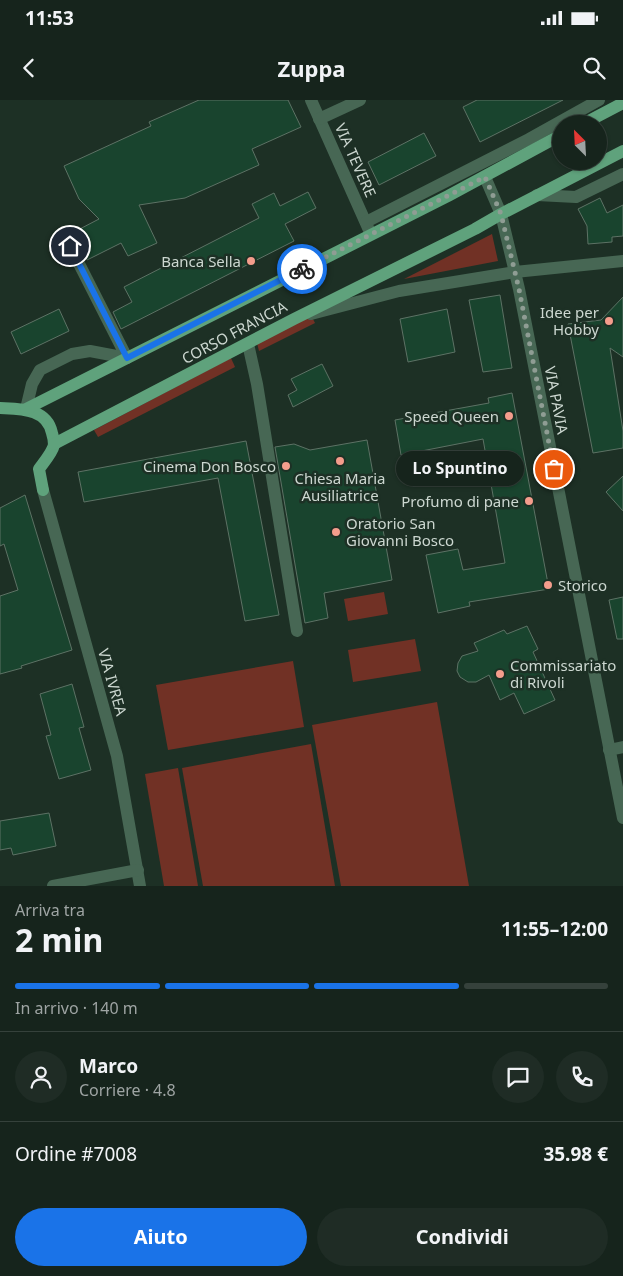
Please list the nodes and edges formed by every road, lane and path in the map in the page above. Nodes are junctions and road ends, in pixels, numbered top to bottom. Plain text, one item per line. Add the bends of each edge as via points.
1 (310, 100) edge
2 (360, 100) edge
3 (599, 100) edge
4 (623, 103) edge
5 (600, 115) edge
6 (319, 118) junction
7 (552, 140) edge
8 (623, 151) edge
9 (623, 174) edge
10 (485, 177) junction
11 (537, 195) junction
12 (501, 214) junction
13 (368, 228) junction
14 (70, 246) dead end
15 (623, 262) edge
16 (390, 272) junction
17 (515, 272) junction
18 (399, 291) junction
19 (294, 319) junction
20 (248, 344) junction
21 (127, 358) junction
22 (0, 408) edge
23 (26, 409) junction
24 (54, 444) junction
25 (43, 490) joint
26 (296, 631) dead end
27 (623, 747) edge
28 (609, 750) junction
29 (622, 802) edge
30 (623, 818) edge
31 (138, 870) junction
32 (53, 886) edge
33 (140, 886) edge

1 - 6 street, VIA TEVERE
2 - 6 street
3 - 13 street, CORSO FRANCIA
4 - 5 main road
6 - 13 street, VIA TEVERE
7 - 10 main road, CORSO FRANCIA
8 - 11 main road, CORSO FRANCIA
9 - 11 street via 576,197
10 - 12 street, VIA PAVIA
10 - 13 main road, CORSO FRANCIA
11 - 12 main road, CORSO FRANCIA
12 - 16 main road, CORSO FRANCIA
12 - 17 street, VIA PAVIA
13 - 21 main road, CORSO FRANCIA
14 - 21 street
15 - 17 street
16 - 18 street
16 - 19 main road, CORSO FRANCIA
17 - 18 street
17 - 28 street, VIA PAVIA
18 - 19 street
19 - 20 main road, CORSO FRANCIA
20 - 24 main road, CORSO FRANCIA
20 - 26 street
21 - 23 main road, CORSO FRANCIA
21 - 23 street via 90,351 72,354 40,370 32,384
22 - 23 main road
23 - 24 main road via 48,423
24 - 25 main road via 39,469
25 - 31 street, VIA IVREA via 117,756
27 - 28 street
28 - 29 street, VIA PAVIA
29 - 30 street, VIA PAVIA
31 - 32 street
31 - 33 street, VIA IVREA

